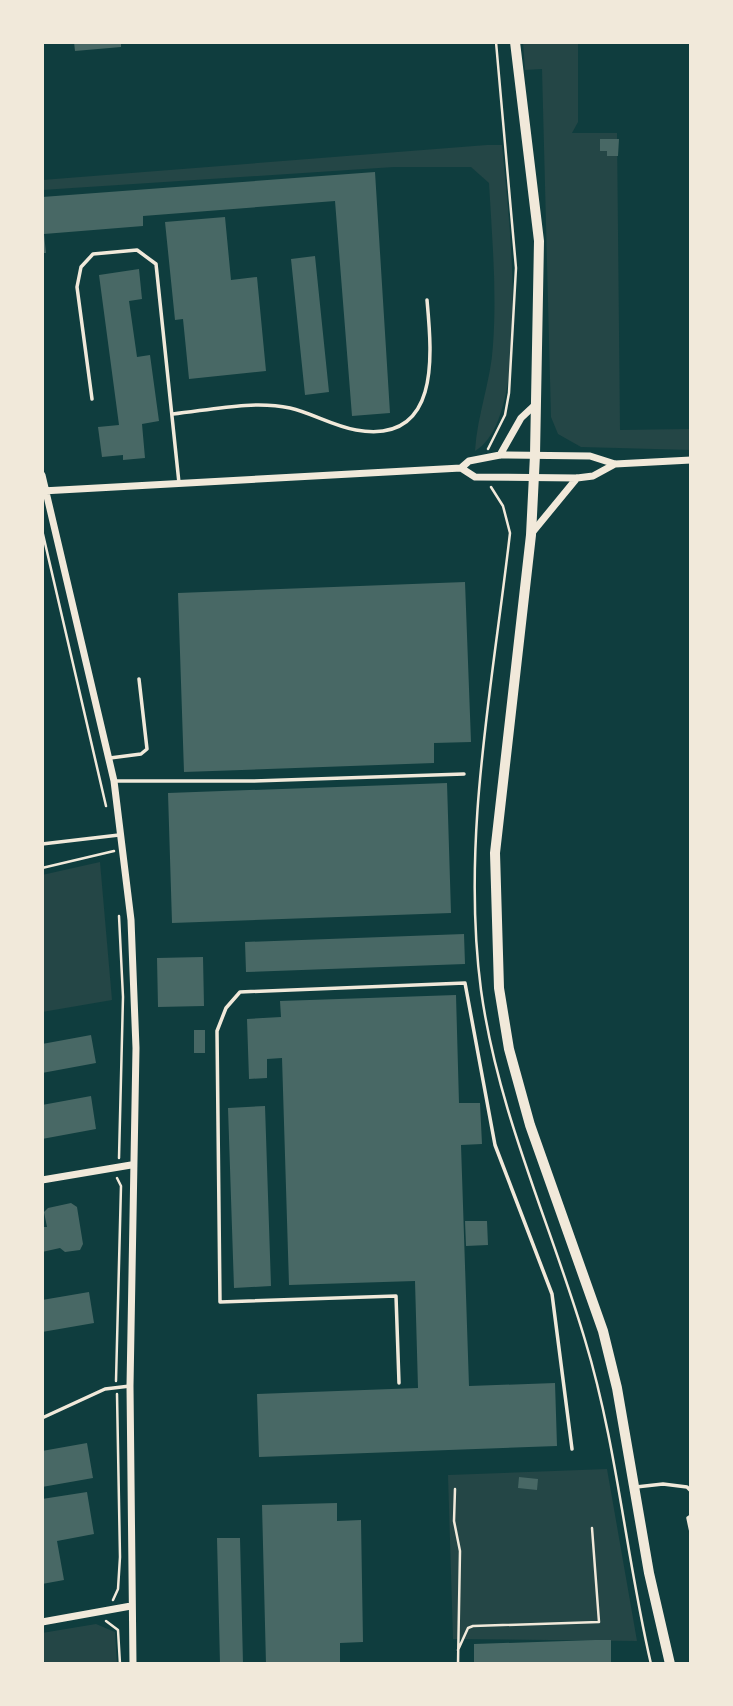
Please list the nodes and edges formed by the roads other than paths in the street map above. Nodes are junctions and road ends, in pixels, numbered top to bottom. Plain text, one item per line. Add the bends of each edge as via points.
1 (515, 42) edge
2 (427, 300) dead end
3 (92, 399) dead end
4 (537, 403) junction
5 (173, 414) junction
6 (500, 455) junction
7 (535, 455) junction
8 (691, 460) edge
9 (615, 464) junction
10 (461, 468) junction
11 (42, 475) edge
12 (535, 478) junction
13 (578, 478) junction
14 (180, 483) junction
15 (44, 491) edge
16 (531, 535) junction
17 (139, 679) dead end
18 (108, 758) junction
19 (464, 774) dead end
20 (114, 781) junction
21 (117, 835) junction
22 (42, 844) edge
23 (131, 1165) junction
24 (42, 1180) edge
25 (399, 1383) dead end
26 (130, 1386) junction
27 (42, 1418) edge
28 (572, 1450) dead end
29 (634, 1488) junction
30 (691, 1491) edge
31 (691, 1516) edge
32 (691, 1532) edge
33 (131, 1606) junction
34 (42, 1622) edge
35 (133, 1664) edge
36 (670, 1664) edge

1 - 4 main road via 539,240
2 - 5 lane via 432,351 429,381 424,399 400,426 359,430 274,406
3 - 5 lane via 77,287 81,267 93,254 137,250 156,264
4 - 6 street via 521,418
4 - 7 main road
5 - 14 lane
6 - 7 street
6 - 10 street via 469,461
7 - 9 street via 590,456
7 - 12 main road
8 - 9 street
9 - 13 street
10 - 12 street via 475,477
10 - 14 street
11 - 15 street
12 - 13 street
12 - 16 main road
13 - 16 street
14 - 15 street
15 - 18 street
16 - 29 main road via 495,853 499,988 509,1049 530,1125 603,1331
17 - 18 lane via 147,749 141,754
18 - 20 street
19 - 20 lane
20 - 21 street
21 - 22 lane
21 - 23 street via 124,848 131,920 136,1048
23 - 24 street
23 - 26 street
25 - 28 lane via 396,1296 220,1302 217,1031 226,1008 240,992 465,983 495,1145 552,1294
26 - 27 lane via 104,1390
26 - 33 street
29 - 30 lane via 663,1484 687,1486
29 - 36 main road
31 - 32 lane
33 - 34 street
33 - 35 street

